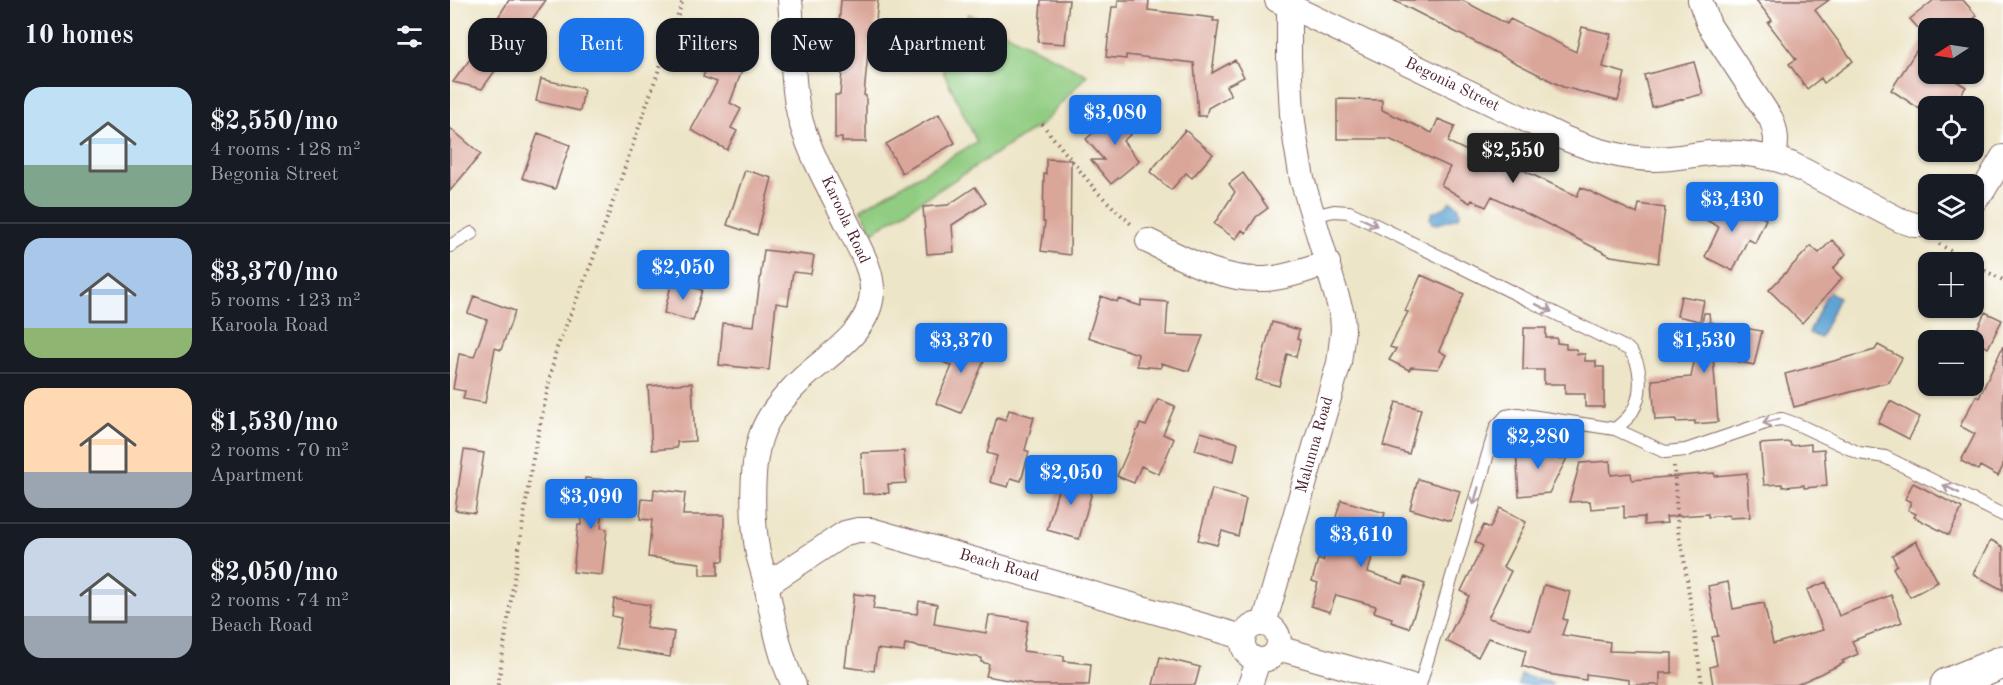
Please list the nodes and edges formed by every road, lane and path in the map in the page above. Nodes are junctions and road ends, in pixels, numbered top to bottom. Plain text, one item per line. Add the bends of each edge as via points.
1 (683, 0) edge
2 (790, 0) edge
3 (1700, 0) edge
4 (1284, 2) edge
5 (1042, 124) dead end
6 (2003, 157) edge
7 (1774, 158) junction
8 (1984, 189) edge
9 (1313, 216) junction
10 (1918, 226) edge
11 (472, 233) dead end
12 (1938, 240) edge
13 (1148, 241) joint
14 (450, 246) edge
15 (1951, 252) edge
16 (1328, 263) junction
17 (1984, 270) edge
18 (2003, 280) edge
19 (1615, 429) junction
20 (1673, 452) junction
21 (2003, 515) edge
22 (766, 585) junction
23 (1264, 624) junction
24 (1243, 637) junction
25 (1278, 648) junction
26 (1258, 661) junction
27 (2003, 662) edge
28 (498, 685) edge
29 (794, 685) edge
30 (1250, 685) edge
31 (1409, 685) edge
32 (1420, 685) edge
33 (1702, 685) edge
34 (1947, 685) edge

1 - 28 path via 592,261 556,350 532,463
2 - 22 street, Karoola Road via 801,123 861,251 872,292 860,326 794,387 763,432 757,452 754,516
3 - 7 street via 1709,25 1771,119 1777,141
4 - 7 street, Begonia Street via 1589,148 1634,158 1729,152
4 - 9 street, Malunna Road via 1292,114 1302,179
5 - 13 path via 1098,193
6 - 8 street
7 - 10 street, Begonia Street
9 - 16 street, Malunna Road
9 -> 19 lane via 1349,212 1628,349 1637,361 1639,393 1631,414
11 - 14 lane
12 - 15 path
13 - 16 street via 1190,262 1242,278 1267,279
16 - 23 street, Malunna Road via 1342,314 1342,347
17 - 18 path
19 - 20 lane via 1656,449
19 -> 32 lane via 1518,414 1506,416 1496,427
21 -> 20 lane via 1885,457 1859,453 1782,419
20 - 33 path via 1678,531
22 - 24 street, Beach Road via 845,533 871,530
22 - 29 street, Karoola Road via 783,662
23 - 24 street via 1249,628
23 - 25 street via 1278,635
24 - 26 street via 1247,654
25 - 26 street via 1273,657
25 - 31 street
26 - 30 street
27 - 34 main road

